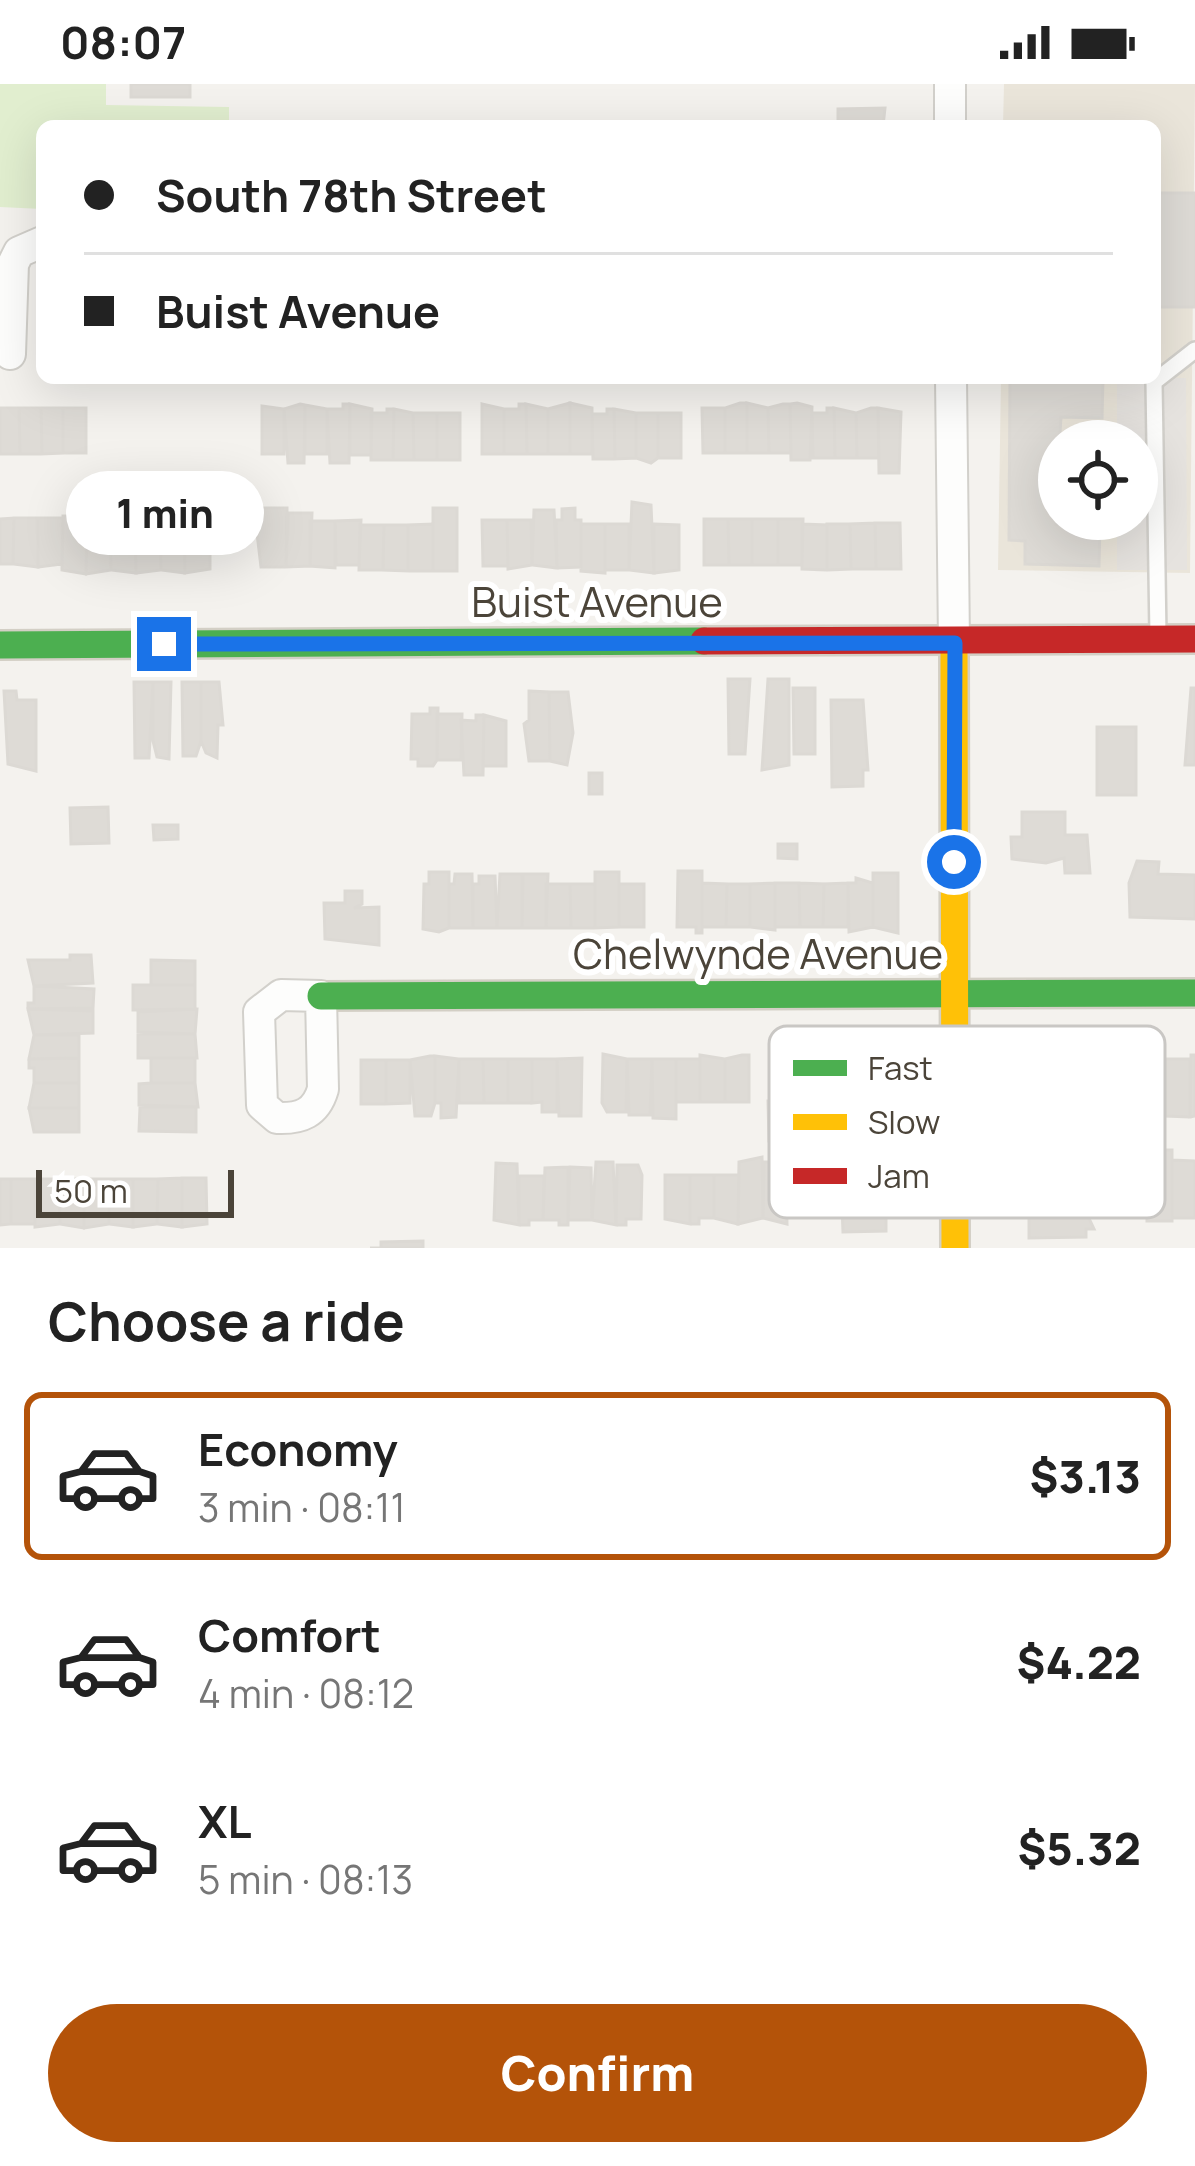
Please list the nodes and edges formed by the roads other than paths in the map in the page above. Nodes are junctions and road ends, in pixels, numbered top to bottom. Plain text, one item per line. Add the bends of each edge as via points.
1 (950, 84) edge
2 (950, 120) edge
3 (36, 245) edge
4 (1195, 350) edge
5 (5, 354) edge
6 (36, 354) edge
7 (1161, 377) edge
8 (951, 384) edge
9 (1154, 384) edge
10 (1195, 638) edge
11 (1158, 639) junction
12 (955, 643) junction
13 (0, 645) edge
14 (1195, 993) edge
15 (954, 994) junction
16 (321, 996) dead end
17 (954, 1026) edge
18 (955, 1218) edge
19 (955, 1248) edge

1 - 2 street
3 - 5 street via 13,264
4 - 7 lane
5 - 6 street
8 - 12 street
9 - 11 lane
10 - 11 street, Buist Avenue
11 - 12 street, Buist Avenue
12 - 13 street, Buist Avenue
12 - 15 street
14 - 15 street, Chelwynde Avenue
15 - 16 street, Chelwynde Avenue
15 - 17 street
18 - 19 street

